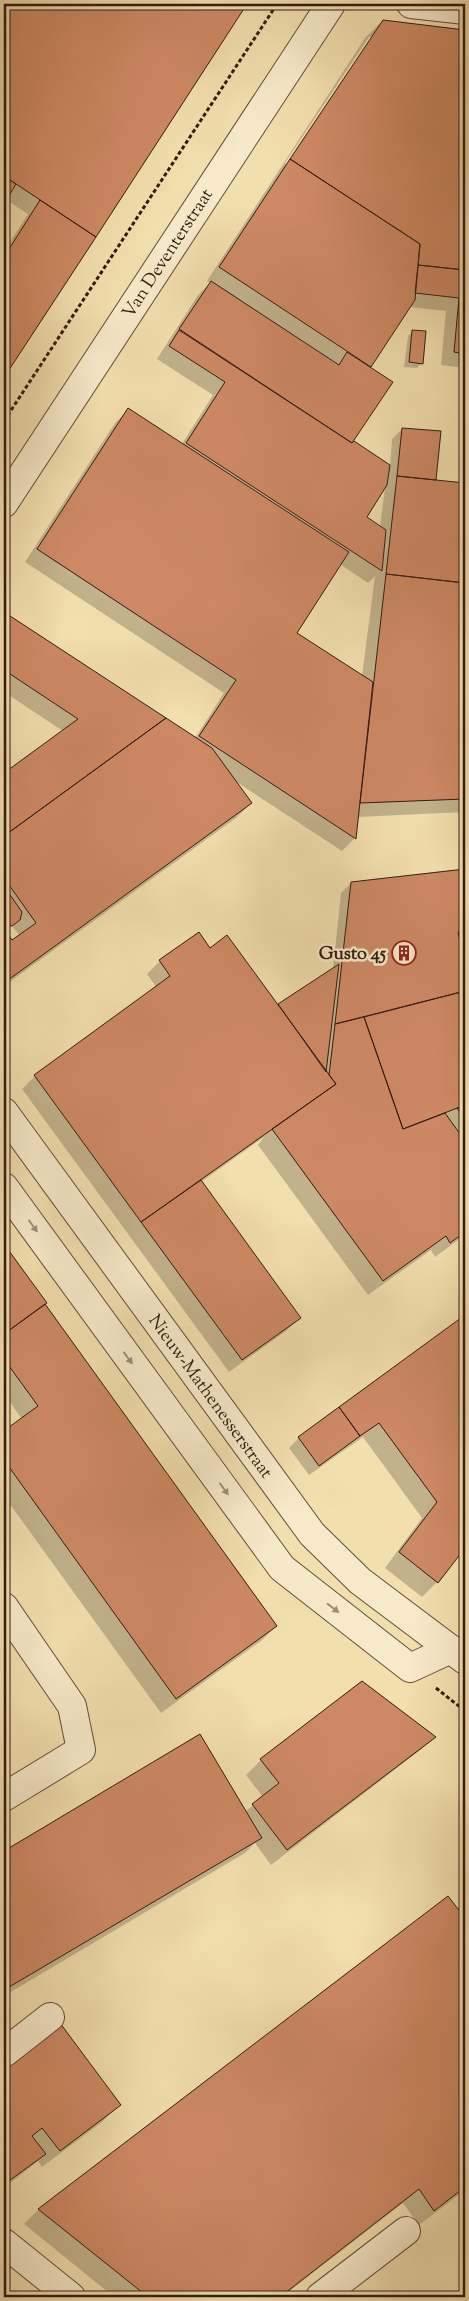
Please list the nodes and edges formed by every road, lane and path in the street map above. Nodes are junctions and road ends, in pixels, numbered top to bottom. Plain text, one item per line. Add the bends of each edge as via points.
1 (277, 4) edge
2 (331, 4) edge
3 (411, 4) edge
4 (440, 5) edge
5 (465, 10) edge
6 (4, 421) edge
7 (4, 503) edge
8 (4, 1112) edge
9 (4, 1187) edge
10 (4, 1607) edge
11 (458, 1654) edge
12 (4, 1797) edge
13 (50, 2017) dead end
14 (4, 2053) edge
15 (406, 2231) dead end
16 (4, 2243) edge
17 (70, 2297) edge
18 (320, 2297) edge

1 - 6 path
2 - 7 street, Van Deventerstraat
3 - 4 street
4 - 5 street
8 - 11 street, Nieuw-Mathenesserstraat via 312,1534 360,1581
9 -> 11 street, Nieuw-Mathenesserstraat via 282,1568 410,1668
10 - 12 street via 72,1706 81,1750
13 - 14 street
15 - 18 street
16 - 17 street

